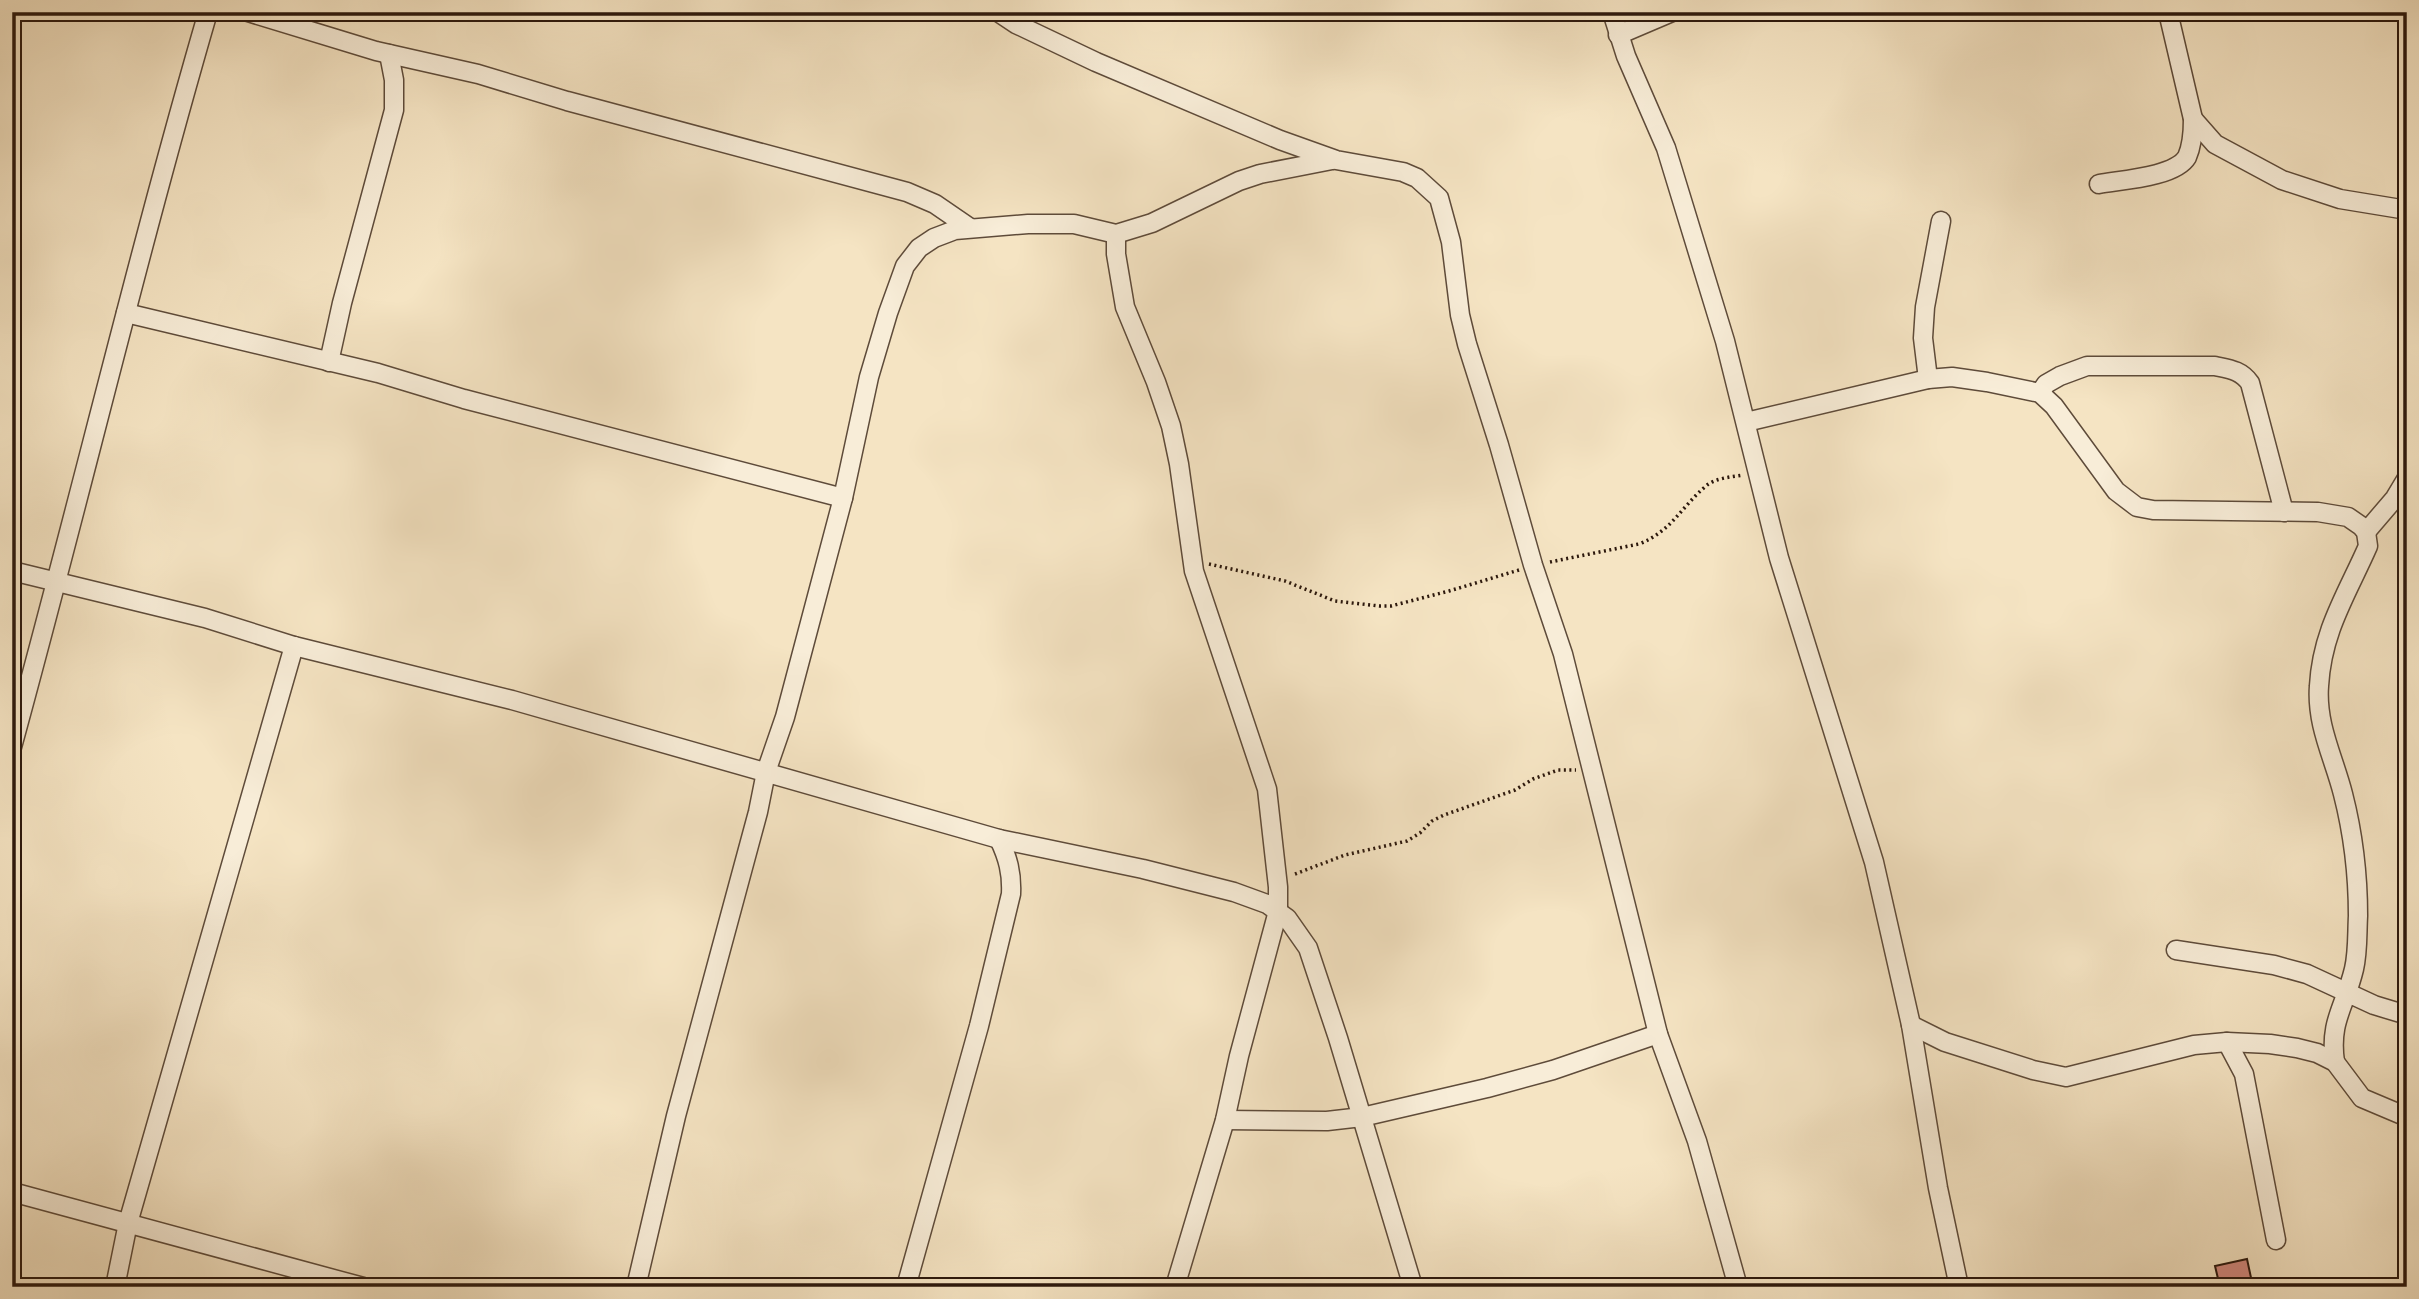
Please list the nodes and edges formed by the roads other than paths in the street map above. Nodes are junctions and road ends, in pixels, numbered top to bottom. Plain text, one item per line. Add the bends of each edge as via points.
1 (208, 12) edge
2 (248, 12) edge
3 (998, 12) edge
4 (1612, 12) edge
5 (1672, 12) edge
6 (2168, 12) edge
7 (1618, 35) junction
8 (389, 54) junction
9 (2193, 118) junction
10 (1336, 160) junction
11 (2099, 184) dead end
12 (2407, 210) edge
13 (1941, 221) dead end
14 (970, 228) junction
15 (1116, 234) junction
16 (125, 313) junction
17 (329, 362) junction
18 (1928, 379) junction
19 (2040, 393) junction
20 (1746, 422) junction
21 (2407, 478) edge
22 (843, 498) junction
23 (2284, 512) junction
24 (2366, 532) junction
25 (12, 571) edge
26 (56, 582) junction
27 (294, 646) junction
28 (12, 747) edge
29 (766, 772) junction
30 (999, 839) junction
31 (1278, 911) junction
32 (2176, 950) dead end
33 (2348, 992) junction
34 (2407, 1015) edge
35 (1911, 1025) junction
36 (1658, 1034) junction
37 (2227, 1042) junction
38 (2336, 1062) junction
39 (1362, 1117) junction
40 (2407, 1117) edge
41 (1225, 1120) junction
42 (12, 1192) edge
43 (128, 1223) junction
44 (2276, 1240) dead end
45 (116, 1287) edge
46 (363, 1287) edge
47 (636, 1287) edge
48 (906, 1287) edge
49 (1175, 1287) edge
50 (1413, 1287) edge
51 (1738, 1287) edge
52 (1959, 1287) edge

1 - 16 street
2 - 8 street
3 - 10 street via 1096,62
4 - 7 street
5 - 7 street
6 - 9 street
7 - 20 street via 1666,148
8 - 14 street via 478,74 908,192
8 - 17 street via 394,110
9 - 11 street via 2186,157 2175,168
9 - 12 street via 2215,144 2282,180 2340,199
10 - 15 street via 1239,181 1152,223
10 - 36 street via 1403,172 1439,198 1451,242 1460,315 1563,654
13 - 18 street via 1924,307
14 - 15 street via 1050,222
14 - 22 street via 934,238 905,266 869,377
15 - 31 street via 1125,307 1171,426 1194,570 1264,779
16 - 17 street
16 - 26 street
17 - 22 street
18 - 19 street via 1952,377
18 - 20 street
19 - 23 street via 2116,491 2137,507
19 - 23 street via 2046,384 2087,366 2235,370 2250,383
20 - 35 street via 1779,558 1874,862
21 - 24 street
22 - 29 street
23 - 24 street via 2348,517
24 - 33 street via 2368,546 2326,636 2319,687 2324,737 2342,790 2351,838 2358,912
25 - 26 street
26 - 27 street via 205,618
26 - 28 street
27 - 29 street via 512,700
27 - 43 street
29 - 30 street
29 - 47 street
30 - 31 street via 1234,892
30 - 48 street via 1009,860 1011,894
31 - 39 street via 1296,927 1308,948
31 - 41 street
32 - 33 street via 2274,965
33 - 34 street
33 - 38 street via 2333,1028
35 - 37 street via 1945,1042 2066,1077 2194,1045
35 - 52 street
36 - 39 street via 1553,1070
36 - 51 street via 1697,1140
37 - 38 street via 2297,1048
37 - 44 street via 2244,1073
38 - 40 street via 2362,1098
39 - 41 street
39 - 50 street
41 - 49 street
42 - 43 street
43 - 45 street
43 - 46 street

